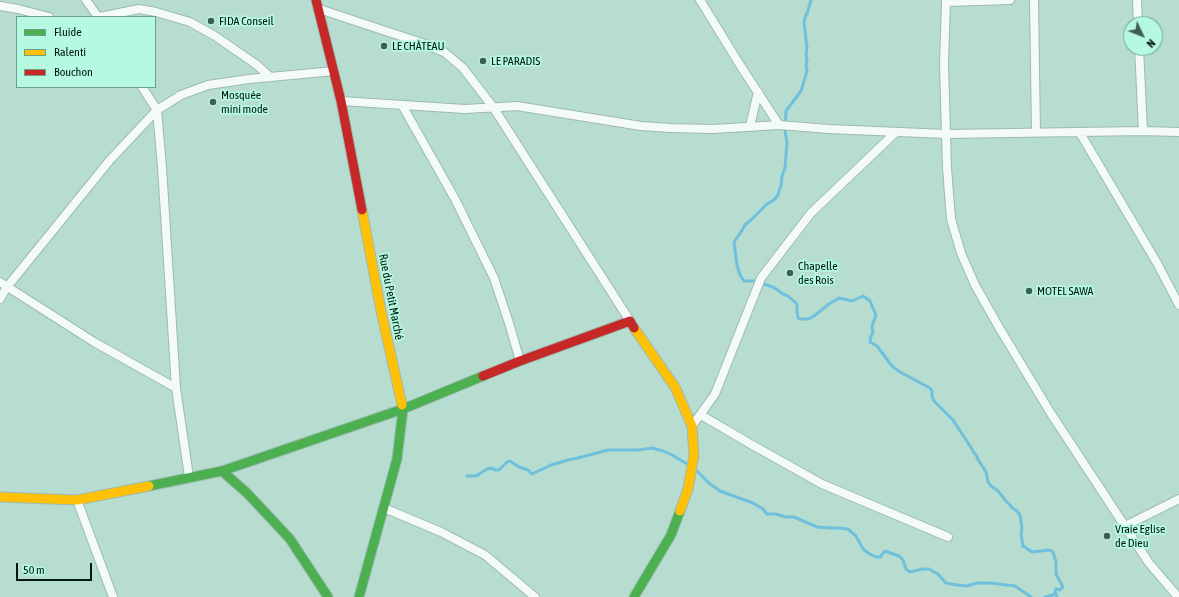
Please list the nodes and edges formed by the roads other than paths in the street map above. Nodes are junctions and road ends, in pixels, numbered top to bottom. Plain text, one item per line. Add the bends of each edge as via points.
1 (86, 0) edge
2 (700, 0) edge
3 (1010, 0) edge
4 (1034, 0) edge
5 (1137, 0) edge
6 (946, 1) edge
7 (317, 4) edge
8 (0, 6) edge
9 (45, 16) edge
10 (98, 16) edge
11 (104, 16) edge
12 (1138, 16) edge
13 (1139, 56) edge
14 (334, 71) junction
15 (270, 77) junction
16 (143, 88) edge
17 (758, 92) junction
18 (341, 101) junction
19 (402, 105) junction
20 (493, 108) junction
21 (157, 110) junction
22 (784, 125) junction
23 (750, 126) junction
24 (1143, 131) junction
25 (896, 132) junction
26 (1036, 132) junction
27 (1179, 132) edge
28 (1080, 133) junction
29 (946, 134) junction
30 (0, 282) edge
31 (7, 287) junction
32 (0, 299) edge
33 (1179, 305) edge
34 (630, 321) junction
35 (520, 362) junction
36 (176, 388) junction
37 (403, 408) junction
38 (701, 415) junction
39 (692, 426) junction
40 (222, 471) junction
41 (189, 477) junction
42 (0, 497) edge
43 (1179, 499) edge
44 (77, 500) junction
45 (384, 508) junction
46 (1126, 526) junction
47 (948, 537) dead end
48 (113, 597) edge
49 (328, 597) edge
50 (359, 597) edge
51 (535, 597) edge
52 (634, 597) edge
53 (1178, 597) edge

1 - 10 street
2 - 17 street
3 - 6 street
4 - 26 street
5 - 12 street
6 - 29 street
7 - 14 street, Rue du Petit Marché
7 - 20 street via 444,52 463,68
8 - 9 street
11 - 15 street via 139,9 190,22 215,36
13 - 24 street
14 - 15 street
14 - 18 street, Rue du Petit Marché
15 - 21 street via 208,85 180,96
16 - 21 street
17 - 22 street
17 - 23 street
18 - 19 street
18 - 37 street, Rue du Petit Marché via 381,311
19 - 20 street
19 - 35 street via 455,199 494,278
20 - 23 street via 517,106 640,126 712,129
20 - 34 street
21 - 31 street via 110,160
21 - 36 street
22 - 23 street
22 - 25 street
24 - 27 street
24 - 28 street
25 - 29 street
25 - 38 street via 811,213 761,278 715,394
26 - 28 street
26 - 29 street
28 - 33 street
29 - 46 street via 951,219 961,253 975,285 1050,412
30 - 31 street
31 - 32 street
31 - 36 street via 94,342
34 - 35 street
34 - 39 street via 674,387
35 - 37 street
36 - 41 street
37 - 40 street
37 - 45 street, Rue du Petit Marché via 396,459
38 - 39 street
38 - 47 street via 822,484
39 - 52 street via 694,455 688,489 671,534
40 - 41 street
40 - 49 street via 247,493 290,539
41 - 44 street
42 - 44 street
43 - 46 street
44 - 48 street
45 - 50 street, Rue du Petit Marché
45 - 51 street via 441,532 485,555
46 - 53 street via 1149,563

